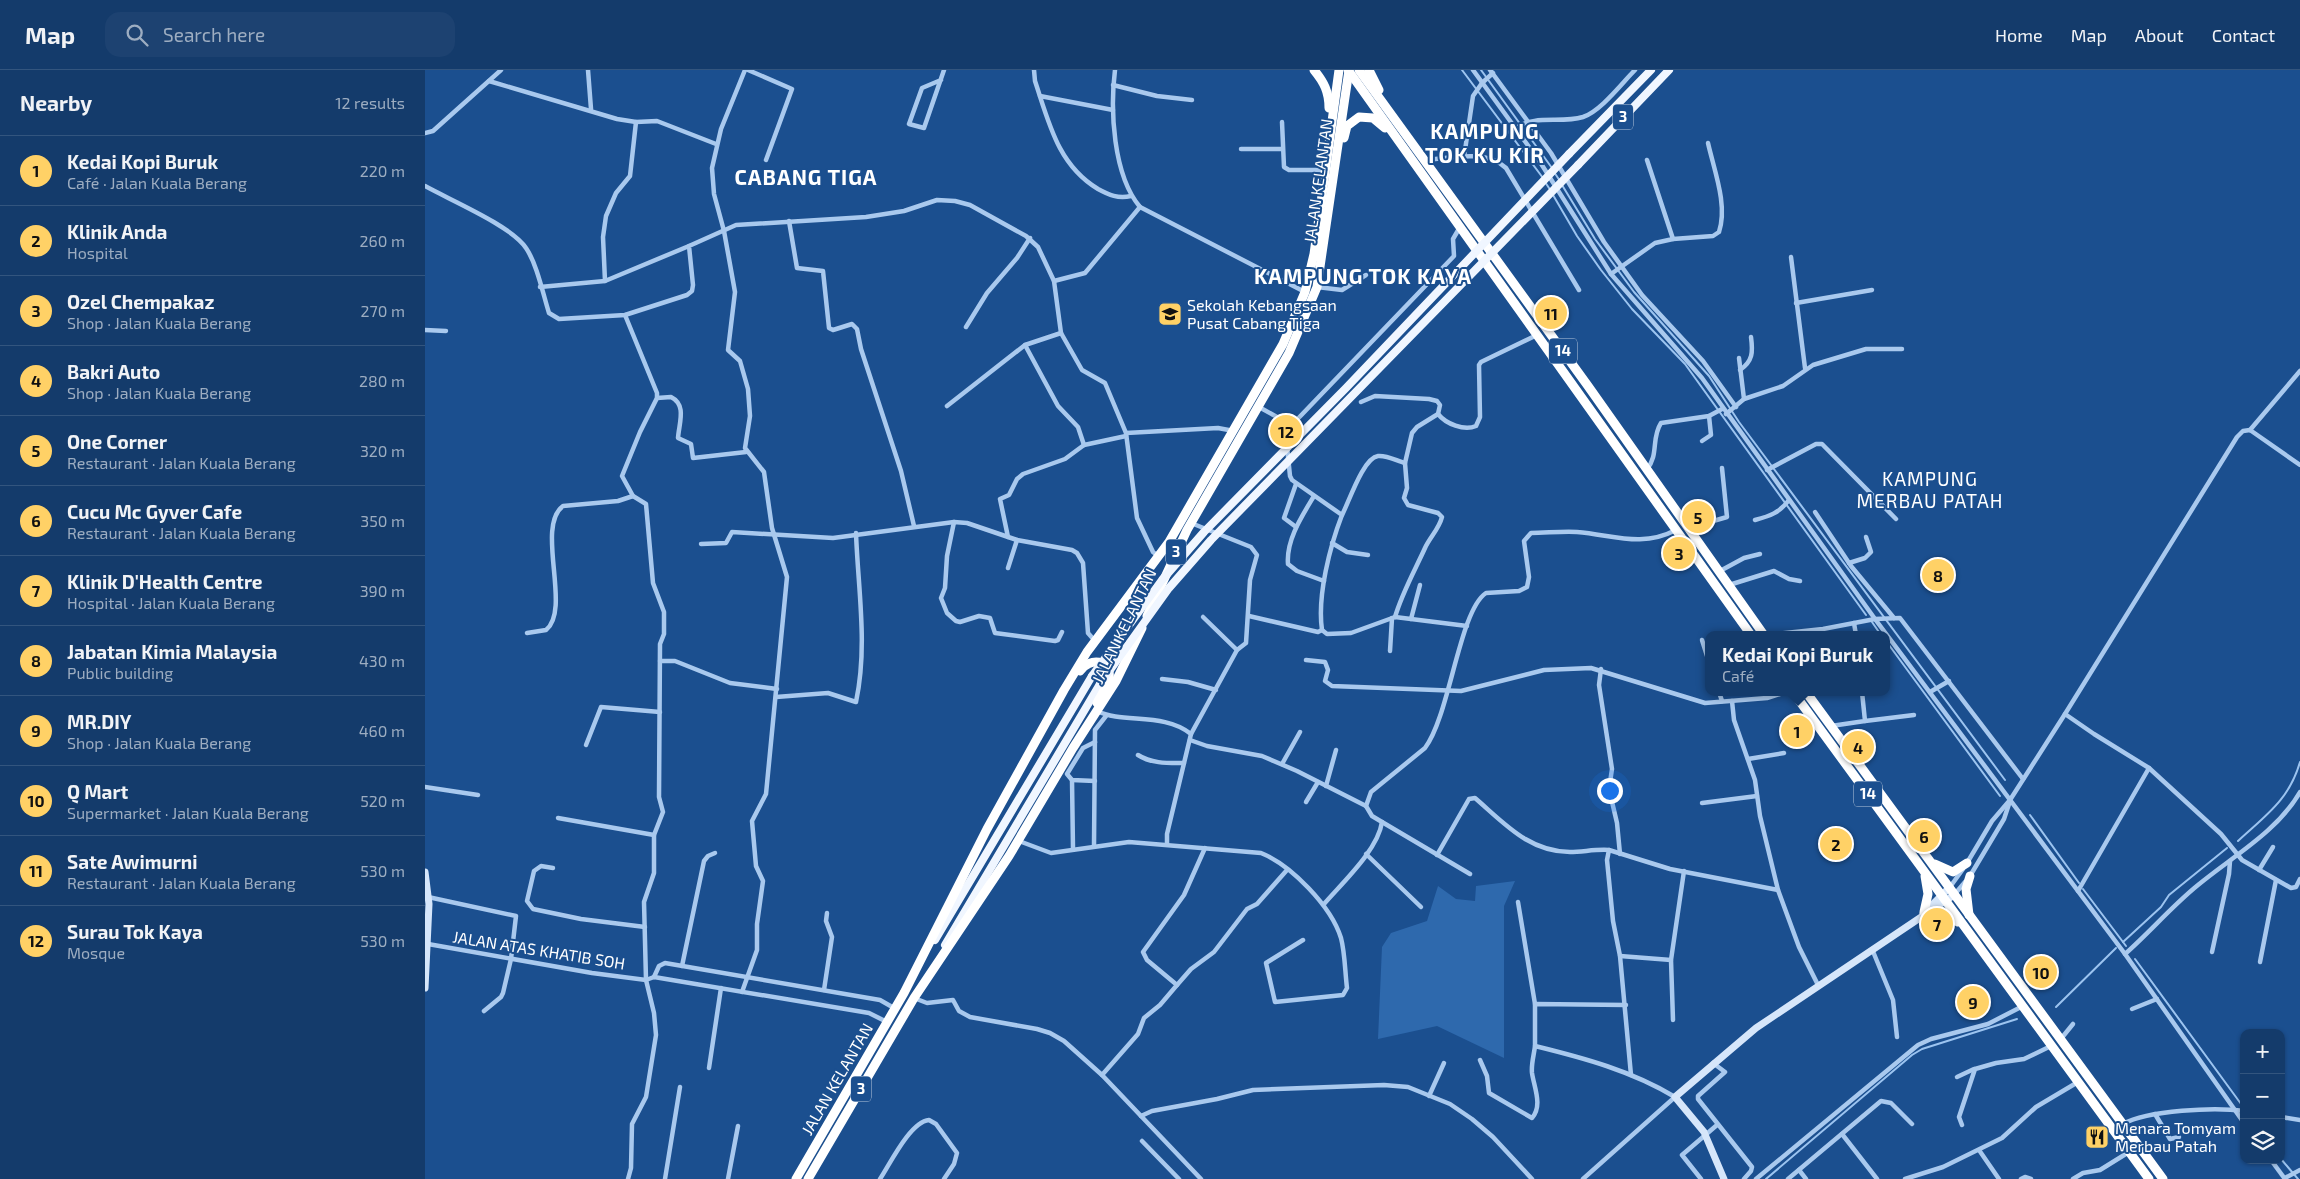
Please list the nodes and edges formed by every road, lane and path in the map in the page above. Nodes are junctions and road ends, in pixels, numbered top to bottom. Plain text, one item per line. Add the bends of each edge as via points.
1 (501, 70) edge
2 (588, 70) edge
3 (746, 70) edge
4 (944, 70) edge
5 (1034, 70) edge
6 (1115, 70) edge
7 (1314, 70) edge
8 (1339, 70) edge
9 (1348, 70) edge
10 (1359, 70) edge
11 (1369, 70) edge
12 (1473, 70) edge
13 (1635, 70) edge
14 (1651, 70) edge
15 (1669, 70) edge
16 (1491, 73) edge
17 (489, 80) junction
18 (941, 80) junction
19 (1484, 81) junction
20 (1113, 85) junction
21 (1040, 96) junction
22 (1192, 100) dead end
23 (1387, 108) junction
24 (591, 110) junction
25 (1113, 110) junction
26 (636, 122) junction
27 (1282, 122) dead end
28 (1521, 125) junction
29 (425, 133) edge
30 (1329, 135) junction
31 (716, 144) junction
32 (1708, 144) dead end
33 (1404, 148) junction
34 (1241, 149) dead end
35 (1282, 149) junction
36 (1463, 157) junction
37 (766, 160) dead end
38 (1337, 160) junction
39 (1425, 160) junction
40 (1647, 160) dead end
41 (1325, 170) junction
42 (425, 186) edge
43 (1131, 196) junction
44 (1140, 206) junction
45 (789, 221) junction
46 (1460, 227) junction
47 (724, 230) junction
48 (1030, 238) junction
49 (1673, 239) junction
50 (689, 246) junction
51 (1791, 257) dead end
52 (1621, 267) junction
53 (1613, 273) junction
54 (1367, 275) dead end
55 (605, 281) junction
56 (1054, 281) junction
57 (540, 287) junction
58 (1317, 287) junction
59 (1579, 290) dead end
60 (1872, 290) dead end
61 (1305, 292) junction
62 (1796, 303) junction
63 (625, 315) junction
64 (966, 328) dead end
65 (425, 330) edge
66 (446, 331) dead end
67 (1061, 333) junction
68 (1537, 335) junction
69 (1751, 337) dead end
70 (1025, 345) junction
71 (1902, 349) dead end
72 (1739, 358) dead end
73 (1805, 368) junction
74 (1740, 370) junction
75 (2300, 371) edge
76 (1589, 386) junction
77 (657, 398) junction
78 (1744, 399) junction
79 (1361, 402) dead end
80 (947, 406) dead end
81 (1259, 407) junction
82 (1735, 408) junction
83 (1721, 410) junction
84 (1727, 413) junction
85 (1437, 414) junction
86 (1709, 416) junction
87 (1601, 426) junction
88 (1288, 429) junction
89 (2249, 430) junction
90 (1234, 431) junction
91 (1126, 435) junction
92 (1702, 441) dead end
93 (1083, 445) junction
94 (746, 452) junction
95 (1405, 463) junction
96 (2300, 465) edge
97 (1722, 468) dead end
98 (1769, 469) junction
99 (1648, 472) junction
100 (1642, 482) junction
101 (1296, 484) junction
102 (633, 496) junction
103 (1314, 496) junction
104 (1787, 503) junction
105 (1815, 512) dead end
106 (1342, 515) junction
107 (1896, 519) dead end
108 (1755, 520) dead end
109 (954, 522) junction
110 (1191, 523) junction
111 (914, 526) junction
112 (1296, 527) junction
113 (1687, 528) junction
114 (1676, 530) junction
115 (857, 533) junction
116 (776, 535) junction
117 (1007, 537) junction
118 (1866, 537) dead end
119 (1831, 538) junction
120 (1017, 540) junction
121 (1332, 543) junction
122 (1823, 543) junction
123 (701, 544) dead end
124 (1761, 554) dead end
125 (1369, 555) dead end
126 (1159, 557) junction
127 (1850, 566) junction
128 (1008, 568) dead end
129 (1719, 572) junction
130 (1844, 572) junction
131 (1325, 581) junction
132 (1800, 581) dead end
133 (1420, 584) dead end
134 (1728, 585) junction
135 (1203, 616) dead end
136 (1249, 616) junction
137 (1393, 617) junction
138 (1893, 618) junction
139 (1411, 619) junction
140 (1875, 619) junction
141 (1854, 623) junction
142 (1467, 626) junction
143 (1322, 630) junction
144 (1748, 631) edge
145 (1762, 631) edge
146 (1811, 631) edge
147 (1855, 631) edge
148 (1884, 631) edge
149 (527, 632) dead end
150 (1062, 632) dead end
151 (1890, 638) edge
152 (1702, 640) dead end
153 (1095, 641) junction
154 (1237, 650) junction
155 (1705, 650) edge
156 (1390, 651) dead end
157 (1306, 660) dead end
158 (660, 661) junction
159 (1601, 670) junction
160 (1162, 679) dead end
161 (1949, 681) junction
162 (777, 689) junction
163 (1216, 690) junction
164 (1449, 690) junction
165 (1932, 691) junction
166 (1720, 696) edge
167 (1773, 696) edge
168 (1796, 696) edge
169 (1809, 696) edge
170 (1862, 696) edge
171 (776, 697) junction
172 (1722, 701) junction
173 (1732, 701) junction
174 (1095, 710) junction
175 (660, 712) junction
176 (2065, 714) junction
177 (1914, 715) dead end
178 (1106, 716) junction
179 (1048, 719) junction
180 (1865, 721) junction
181 (1830, 726) junction
182 (1300, 732) dead end
183 (1191, 737) junction
184 (1095, 742) junction
185 (586, 745) dead end
186 (1336, 750) dead end
187 (1784, 753) dead end
188 (1138, 755) dead end
189 (1748, 759) junction
190 (1185, 763) junction
191 (1282, 764) junction
192 (2149, 768) junction
193 (2023, 779) junction
194 (1072, 780) junction
195 (1095, 781) junction
196 (1318, 782) junction
197 (1326, 786) junction
198 (425, 787) edge
199 (2300, 792) edge
200 (478, 795) dead end
201 (1757, 796) junction
202 (2010, 800) junction
203 (1306, 802) dead end
204 (1702, 803) dead end
205 (1366, 806) junction
206 (557, 818) dead end
207 (1382, 822) junction
208 (654, 835) junction
209 (1019, 841) junction
210 (1167, 844) junction
211 (1094, 846) junction
212 (2273, 847) dead end
213 (1205, 848) junction
214 (1073, 849) junction
215 (1609, 850) junction
216 (715, 853) dead end
217 (1366, 854) junction
218 (1620, 854) junction
219 (2237, 854) junction
220 (1437, 855) junction
221 (1929, 859) junction
222 (2230, 861) junction
223 (1967, 863) junction
224 (553, 868) dead end
225 (1287, 870) junction
226 (1923, 870) junction
227 (2259, 870) junction
228 (1684, 871) junction
229 (425, 872) edge
230 (1470, 874) dead end
231 (1970, 876) junction
232 (2300, 879) edge
233 (2276, 880) junction
234 (1778, 890) junction
235 (2078, 891) junction
236 (1952, 892) junction
237 (428, 897) junction
238 (1944, 900) junction
239 (1518, 902) dead end
240 (1324, 904) junction
241 (1421, 907) dead end
242 (1934, 911) junction
243 (827, 913) dead end
244 (1921, 915) junction
245 (1969, 916) junction
246 (427, 924) edge
247 (645, 927) junction
248 (1965, 929) junction
249 (1303, 940) dead end
250 (428, 944) junction
251 (1872, 949) junction
252 (2212, 952) dead end
253 (2125, 954) junction
254 (1621, 956) junction
255 (511, 959) junction
256 (1671, 960) junction
257 (2261, 962) dead end
258 (682, 966) junction
259 (654, 977) junction
260 (746, 977) junction
261 (647, 980) junction
262 (1177, 985) junction
263 (1818, 985) junction
264 (425, 988) edge
265 (721, 988) junction
266 (824, 990) junction
267 (743, 992) junction
268 (904, 994) junction
269 (913, 998) junction
270 (2157, 1000) junction
271 (1535, 1004) junction
272 (1625, 1005) junction
273 (2021, 1007) junction
274 (895, 1009) junction
275 (2132, 1009) dead end
276 (484, 1011) dead end
277 (1673, 1020) dead end
278 (887, 1022) junction
279 (2073, 1024) dead end
280 (1897, 1037) dead end
281 (2059, 1040) junction
282 (1535, 1046) junction
283 (2051, 1046) junction
284 (1480, 1060) dead end
285 (1444, 1062) dead end
286 (1713, 1063) junction
287 (709, 1068) dead end
288 (1975, 1068) junction
289 (1102, 1075) junction
290 (1631, 1075) junction
291 (1957, 1078) dead end
292 (2078, 1082) junction
293 (680, 1087) dead end
294 (1429, 1096) junction
295 (1675, 1096) junction
296 (2240, 1111) edge
297 (2155, 1114) junction
298 (1141, 1116) junction
299 (2285, 1118) edge
300 (2300, 1120) edge
301 (1912, 1124) dead end
302 (2123, 1124) junction
303 (1962, 1125) dead end
304 (737, 1126) dead end
305 (1717, 1126) junction
306 (1842, 1134) junction
307 (1705, 1135) junction
308 (2179, 1137) dead end
309 (1142, 1141) dead end
310 (1979, 1150) junction
311 (2129, 1152) junction
312 (2274, 1164) edge
313 (1799, 1170) junction
314 (2299, 1170) edge
315 (1697, 1174) junction
316 (2286, 1178) edge
317 (628, 1179) edge
318 (665, 1179) edge
319 (727, 1179) edge
320 (796, 1179) edge
321 (808, 1179) edge
322 (880, 1179) edge
323 (944, 1179) edge
324 (1179, 1179) edge
325 (1201, 1179) edge
326 (1532, 1179) edge
327 (1583, 1179) edge
328 (1691, 1179) edge
329 (1701, 1179) edge
330 (1724, 1179) edge
331 (1744, 1179) edge
332 (1756, 1179) edge
333 (1788, 1179) edge
334 (1806, 1179) edge
335 (1877, 1179) edge
336 (1905, 1179) edge
337 (1999, 1179) edge
338 (2021, 1179) edge
339 (2031, 1179) edge
340 (2073, 1179) edge
341 (2149, 1179) edge
342 (2163, 1179) edge

1 - 17 street
2 - 24 street
3 - 31 street
3 - 37 street via 792,90
4 - 18 street
5 - 21 street
6 - 20 street
7 - 30 highway via 1329,95
8 - 30 highway, JALAN KELANTAN / 3
9 - 33 highway, 14
9 - 38 highway, JALAN KELANTAN / 3
10 - 23 highway, 14
11 - 23 highway
12 - 19 street
13 - 28 street via 1608,98 1584,116
14 - 268 main road, JALAN KELANTAN / 3, bridge via 1203,532 1162,580 1092,676
15 - 269 main road, JALAN KELANTAN / 3, bridge via 1211,540 1169,588 1100,684
16 - 19 street
16 - 28 street
17 - 24 street
17 - 29 street via 433,131
18 - 18 street via 924,128 909,124 922,88
19 - 28 street
19 - 36 street via 1476,89 1471,104
20 - 22 street via 1157,96
20 - 25 street
21 - 25 street
21 - 43 street via 1067,162 1079,175 1106,193 1120,198
23 - 39 highway, 14
24 - 26 street
25 - 43 street via 1116,144
26 - 31 street via 657,121
26 - 55 street via 630,176 616,193 606,216 603,237
27 - 35 street
28 - 52 street via 1551,153
28 - 53 street via 1554,183
30 - 41 highway, JALAN KELANTAN / 3
31 - 47 street via 711,181
32 - 49 street via 1719,191 1722,224 1713,236
33 - 38 highway via 1373,118 1359,117 1347,126
33 - 46 highway, 14
34 - 35 street
35 - 41 street via 1284,167 1289,170
36 - 39 street
36 - 59 street via 1492,159 1506,168
38 - 58 highway, JALAN KELANTAN / 3
39 - 76 highway, 14
40 - 49 street
41 - 61 highway, JALAN KELANTAN / 3 via 1314,254
42 - 57 street via 515,236 530,254
43 - 44 street
44 - 56 street via 1085,273
44 - 61 street
45 - 47 street via 747,223
45 - 48 street via 866,217 904,211 931,201 955,201 970,205
45 - 111 street via 797,268 823,271 829,328 833,330 852,324 857,329 901,471
46 - 68 highway, 14
46 - 88 street via 1453,238 1454,256
47 - 50 street
47 - 94 street via 736,300 728,350 740,361 748,389 750,416
48 - 56 street via 1038,247
48 - 64 street via 987,292
49 - 52 street via 1655,243
50 - 55 street
50 - 63 street via 692,292
51 - 62 street
52 - 53 street
52 - 82 street via 1642,295 1703,361
53 - 83 street via 1677,348
54 - 58 street via 1342,290
55 - 57 street
56 - 67 street
57 - 63 street via 549,313 559,319
58 - 81 highway, JALAN KELANTAN / 3 via 1289,353
60 - 62 street
61 - 90 highway, JALAN KELANTAN / 3 via 1274,361
62 - 73 street
63 - 77 street
65 - 66 street
67 - 70 street
67 - 91 street via 1082,370 1105,383
68 - 85 street via 1481,362 1480,417 1476,426 1460,427 1444,421
68 - 87 highway, 14
69 - 74 street via 1752,355
70 - 80 street
70 - 93 street via 1058,406 1075,424
71 - 73 street via 1861,350
72 - 74 street
73 - 78 street via 1783,386
74 - 78 street
75 - 89 street
76 - 87 highway via 1604,416
76 - 99 highway, 14
77 - 94 street via 671,397 680,404 678,438 691,444 693,458
77 - 102 street via 623,470 623,481
78 - 82 street
79 - 85 street via 1375,396 1435,400 1440,405
81 - 88 street
81 - 110 highway, JALAN KELANTAN / 3
82 - 84 street
83 - 84 street
83 - 86 street
84 - 98 street
85 - 95 street via 1412,433
86 - 92 street via 1711,435
86 - 99 street via 1661,423 1654,460
87 - 100 highway, 14
88 - 101 street via 1289,476
89 - 96 street
89 - 176 street via 2229,447
90 - 91 street via 1218,428
90 - 126 highway, JALAN KELANTAN / 3
91 - 93 street
91 - 126 street via 1137,518 1153,552
93 - 117 street via 1065,459 1023,474 1009,494 1000,499
94 - 116 street via 762,468
95 - 106 street via 1383,456 1368,461
95 - 137 street via 1405,503 1438,512 1442,517
97 - 113 street via 1727,516
98 - 104 street
98 - 107 street via 1816,444 1824,444
99 - 100 highway via 1643,475
99 - 113 highway, 14
100 - 114 highway, 14
101 - 103 street
101 - 112 street via 1284,518
102 - 149 street via 619,501 559,509 553,524 553,563 557,586 552,620 545,630
102 - 158 street via 646,504 648,513 653,583 664,612
103 - 106 street
103 - 112 street
104 - 108 street via 1771,516
104 - 122 street
105 - 119 street
106 - 121 street
109 - 111 street
109 - 117 street via 967,523
109 - 150 street via 941,598 952,618 960,622 979,616 990,618 995,633 1030,639 1055,641
110 - 136 street via 1251,547 1256,552 1250,580
110 - 174 highway, JALAN KELANTAN / 3 via 1130,655
111 - 115 street
112 - 131 street via 1288,564 1297,572
113 - 129 highway, 14
114 - 142 street via 1645,540 1575,532 1531,533 1524,542 1529,577 1527,586 1519,591 1486,593 1479,600
114 - 144 highway, 14
115 - 116 street via 833,538
115 - 171 street via 862,629 861,675 856,702 827,693
116 - 123 street via 732,532 726,543
116 - 162 street via 787,576
117 - 120 street
118 - 127 street via 1871,552
119 - 122 street
119 - 127 street
120 - 128 street
120 - 153 street via 1066,548 1077,553 1083,563 1088,633
121 - 125 street via 1347,552
121 - 131 street
122 - 130 street
124 - 129 street via 1744,558
126 - 153 highway, JALAN KELANTAN / 3
127 - 130 street
127 - 138 street
129 - 134 highway, 14
130 - 140 street
131 - 143 street
132 - 134 street via 1774,571
133 - 139 street
134 - 145 highway, 14
135 - 154 street
136 - 143 street via 1318,632
136 - 154 street via 1246,643
137 - 139 street
137 - 143 street via 1351,633 1327,634
137 - 156 street
138 - 140 street
138 - 161 street via 1901,619
139 - 142 street
140 - 141 street
140 - 148 street
141 - 146 street
141 - 147 street
142 - 164 street
151 - 165 street
152 - 155 street
153 - 179 highway, JALAN KELANTAN / 3
154 - 163 street
157 - 164 street via 1325,662 1325,681 1332,686
158 - 162 street via 669,660 724,682
158 - 175 street
159 - 164 street via 1544,670
159 - 172 street via 1705,703
159 - 218 street via 1599,685 1612,768 1609,789
160 - 163 street
161 - 165 street
161 - 193 street
162 - 171 street
163 - 183 street
164 - 205 street via 1432,740 1371,792
165 - 202 street
166 - 172 street
167 - 173 street
168 - 226 highway, 14
169 - 181 highway, 14
170 - 180 street
171 - 260 street via 766,794 753,821 756,866 763,881 757,950
172 - 173 street
173 - 189 street
174 - 178 street
174 - 179 highway via 1109,674 1105,666 1092,661 1081,668
174 - 209 highway, JALAN KELANTAN / 3
175 - 185 street via 601,707
175 - 208 street via 659,797 663,812
176 - 192 street
176 - 193 street
177 - 180 street
178 - 183 street via 1145,718 1185,729
178 - 184 street via 1095,730
179 - 268 highway, JALAN KELANTAN / 3 via 987,830
180 - 181 street
181 - 221 highway, 14
182 - 191 street
183 - 190 street
183 - 191 street via 1207,746 1262,756
184 - 194 street via 1083,748 1067,774
184 - 195 street
186 - 197 street
187 - 189 street
188 - 190 street via 1145,760
189 - 201 street
190 - 210 street
191 - 196 street
192 - 219 street via 2221,834
192 - 235 street
193 - 202 street
194 - 195 street
194 - 214 street
195 - 211 street
196 - 197 street
196 - 203 street
197 - 205 street
198 - 200 street
199 - 219 street via 2286,812
201 - 204 street
201 - 234 street
202 - 223 street
202 - 231 street via 2004,819
202 - 235 street
205 - 207 street via 1372,816
206 - 208 street
207 - 217 street via 1380,832
207 - 220 street
208 - 247 street via 654,873 645,897
209 - 214 street via 1051,853
209 - 269 highway, JALAN KELANTAN / 3
210 - 211 street via 1129,842
210 - 213 street
211 - 214 street
212 - 227 street
213 - 225 street via 1261,853 1274,858
213 - 262 street via 1184,895 1143,952 1147,960
215 - 218 street
215 - 220 street via 1570,852 1536,846 1519,836 1475,798 1469,799
215 - 254 street via 1607,860 1613,921
216 - 258 street via 704,861
217 - 240 street
217 - 241 street
218 - 228 street
219 - 222 street
219 - 227 street
220 - 230 street
221 - 223 highway via 1944,870 1953,872
221 - 236 highway, 14
222 - 252 street
222 - 253 street via 2191,891
223 - 236 street
224 - 247 street via 540,866 534,871 527,901 533,910
225 - 240 street
225 - 262 street via 1257,904 1247,909 1214,952 1191,969
226 - 238 highway, 14
226 - 244 highway via 1929,894
227 - 233 street
228 - 234 street
228 - 256 street
229 - 237 street
231 - 236 street
231 - 245 highway via 1966,889
232 - 233 street via 2293,888
233 - 257 street
234 - 263 street via 1794,935
235 - 253 street
236 - 238 street
236 - 245 highway, 14
237 - 246 street
237 - 255 street via 516,916
238 - 242 street
238 - 244 street
238 - 248 highway, 14
239 - 271 street
240 - 249 street via 1341,939 1347,988 1343,995 1275,1002 1266,962
242 - 244 street
242 - 248 highway via 1952,918
243 - 266 street via 826,921 832,936
244 - 251 street
245 - 281 highway, 14
246 - 250 street
247 - 261 street
248 - 273 highway, 14
250 - 255 street, JALAN ATAS KHATIB SOH
250 - 264 street
251 - 263 street
251 - 280 street via 1893,1000
253 - 270 street
254 - 256 street
254 - 272 street
255 - 261 street, JALAN ATAS KHATIB SOH
255 - 276 street via 501,997
256 - 277 street
258 - 259 street via 662,964
258 - 260 street
259 - 261 street
259 - 265 street
260 - 266 street
260 - 267 street
261 - 317 street via 656,1035 647,1097 632,1124
262 - 289 street via 1144,1018 1138,1034
263 - 286 street
265 - 267 street
265 - 287 street
266 - 274 street via 880,1000
267 - 278 street via 869,1013
268 - 274 highway, JALAN KELANTAN / 3
269 - 289 street via 927,1003 953,1000 959,1011 970,1017 1050,1033 1064,1041
269 - 321 highway, JALAN KELANTAN / 3
270 - 275 street
270 - 296 street
271 - 272 street
271 - 282 street
272 - 290 street
273 - 283 highway, 14
273 - 332 street via 1988,1024 1918,1045
274 - 278 highway, JALAN KELANTAN / 3
278 - 320 highway, JALAN KELANTAN / 3
279 - 281 street
281 - 302 highway, 14
282 - 284 street via 1532,1072 1537,1098 1533,1118 1489,1093 1487,1076
282 - 290 street
283 - 288 street via 2024,1060
283 - 292 highway, 14
285 - 294 street
286 - 295 street
286 - 305 street via 1725,1072 1698,1098
288 - 291 street
288 - 303 street via 1959,1117
289 - 298 street
290 - 295 street
292 - 310 street via 2036,1107 2007,1134
292 - 311 highway, 14
293 - 318 street
294 - 298 street via 1408,1087 1394,1086 1253,1090
294 - 326 street via 1450,1104 1481,1126
295 - 307 street
295 - 327 street
296 - 297 street
297 - 302 street
297 - 308 street via 2169,1139
298 - 325 street
299 - 300 street
301 - 306 street via 1891,1103 1884,1101
302 - 342 highway, 14
304 - 319 street
305 - 307 street
305 - 331 street via 1752,1167
306 - 313 street
306 - 335 street
307 - 315 street via 1682,1155
307 - 330 street
309 - 324 street
310 - 336 street via 1935,1171
310 - 337 street
311 - 340 street via 2100,1170 2083,1173
311 - 341 highway, 14
312 - 316 street
313 - 333 street
313 - 334 street
314 - 316 street
315 - 328 street
315 - 329 street
322 - 323 street via 906,1138 919,1123 929,1120 957,1153
338 - 339 street

